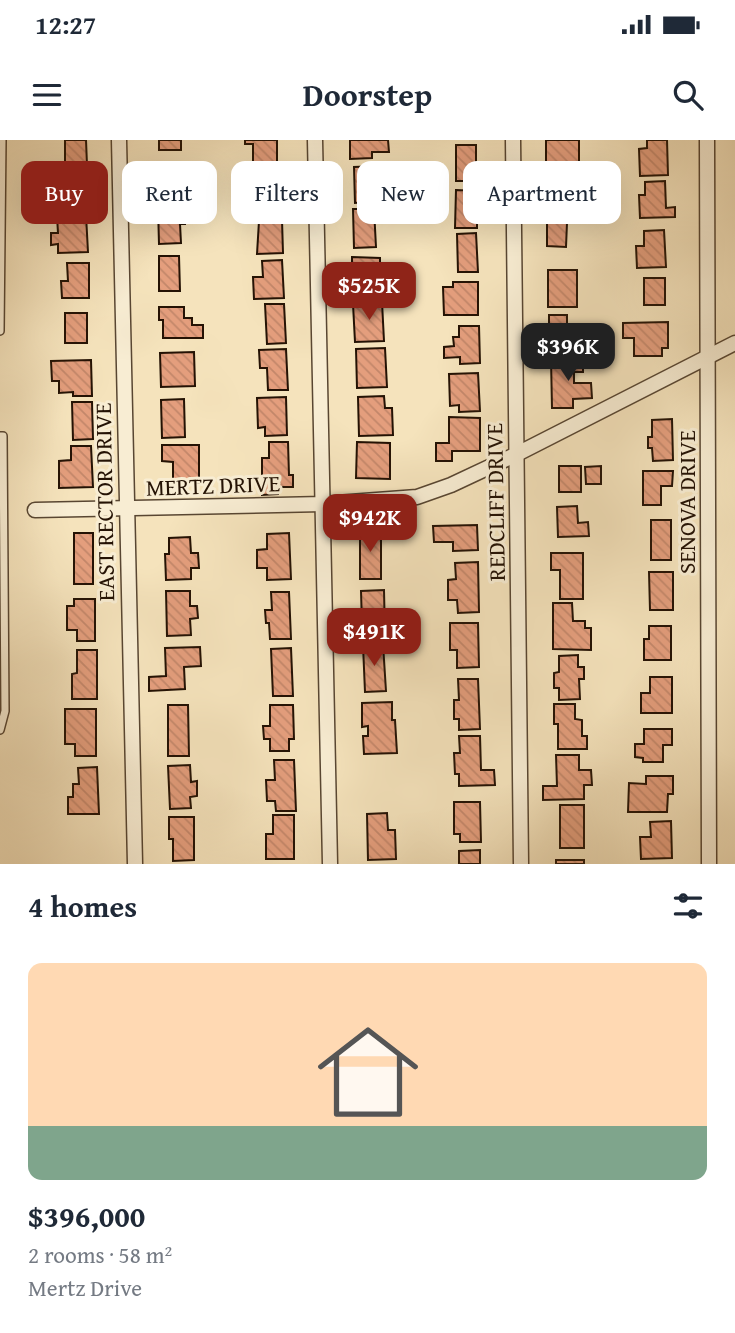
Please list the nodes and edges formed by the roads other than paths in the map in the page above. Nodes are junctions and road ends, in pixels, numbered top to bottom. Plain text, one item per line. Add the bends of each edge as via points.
1 (2, 140) edge
2 (119, 140) edge
3 (315, 140) edge
4 (513, 140) edge
5 (707, 140) edge
6 (1, 197) edge
7 (0, 331) edge
8 (735, 343) edge
9 (709, 356) junction
10 (0, 436) edge
11 (517, 454) junction
12 (323, 504) junction
13 (35, 510) dead end
14 (127, 510) junction
15 (2, 519) edge
16 (2, 595) edge
17 (0, 730) edge
18 (135, 864) edge
19 (330, 864) edge
20 (521, 864) edge
21 (709, 864) edge

1 - 6 lane
2 - 14 street, EAST RECTOR DRIVE
3 - 12 street
4 - 11 street, REDCLIFF DRIVE
5 - 9 street, SENOVA DRIVE
6 - 7 lane
8 - 9 street, MERTZ DRIVE
9 - 11 street, MERTZ DRIVE
9 - 21 street, SENOVA DRIVE
10 - 15 lane
11 - 12 street, MERTZ DRIVE via 417,498
11 - 20 street, REDCLIFF DRIVE
12 - 14 street, MERTZ DRIVE
12 - 19 street
13 - 14 street, MERTZ DRIVE
14 - 18 street, EAST RECTOR DRIVE
15 - 16 lane
16 - 17 lane via 5,712

